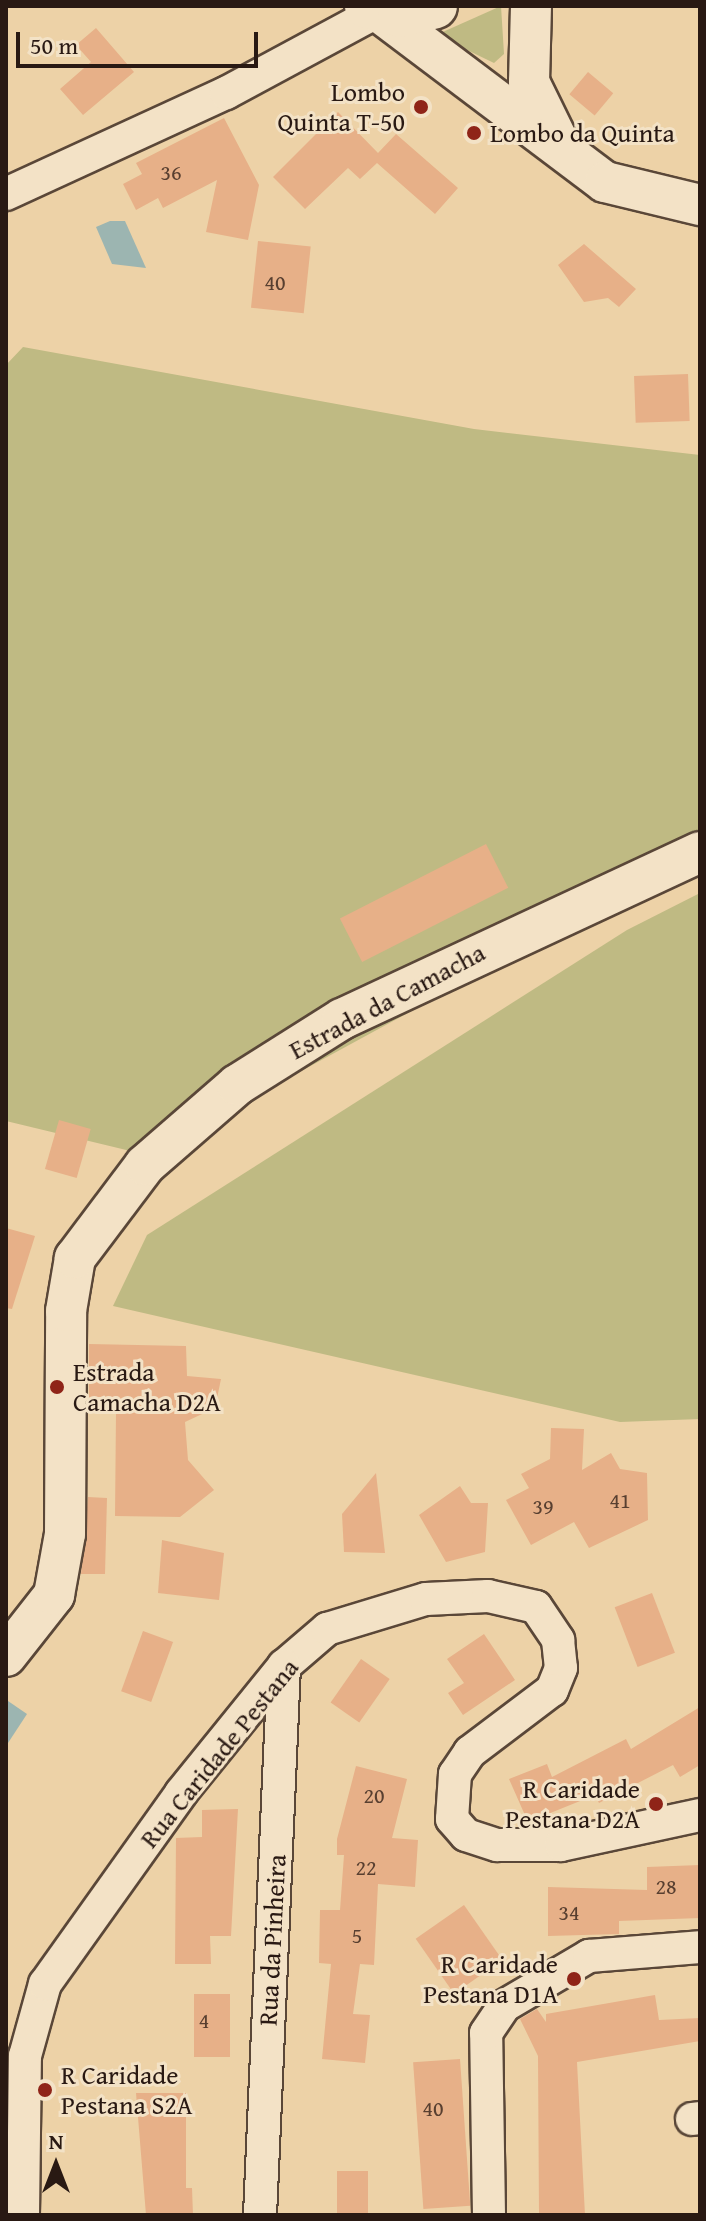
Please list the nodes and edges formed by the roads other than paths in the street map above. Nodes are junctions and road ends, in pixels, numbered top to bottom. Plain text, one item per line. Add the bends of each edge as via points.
1 (435, 6) edge
2 (531, 6) edge
3 (372, 9) edge
4 (560, 142) junction
5 (6, 194) edge
6 (700, 205) edge
7 (700, 852) edge
8 (6, 1656) edge
9 (284, 1666) junction
10 (700, 1815) edge
11 (700, 1947) edge
12 (23, 2215) edge
13 (260, 2215) edge
14 (489, 2215) edge

1 - 3 main road
2 - 4 street via 529,82
3 - 4 street
3 - 5 street via 226,93
4 - 6 street via 605,182
7 - 8 street, Estrada da Camacha via 342,1019 237,1085 145,1165 75,1258 66,1311 62,1549 54,1595
9 - 10 street, Rua Caridade Pestana via 327,1629 426,1599 488,1596 536,1607 558,1640 561,1668 552,1690 470,1752 449,1793 452,1819 466,1835 497,1845 561,1845
9 - 12 street, Rua Caridade Pestana via 181,1793 45,1984 25,2056
9 - 13 street, Rua da Pinheira
11 - 14 street via 589,1956 504,2006 486,2033

